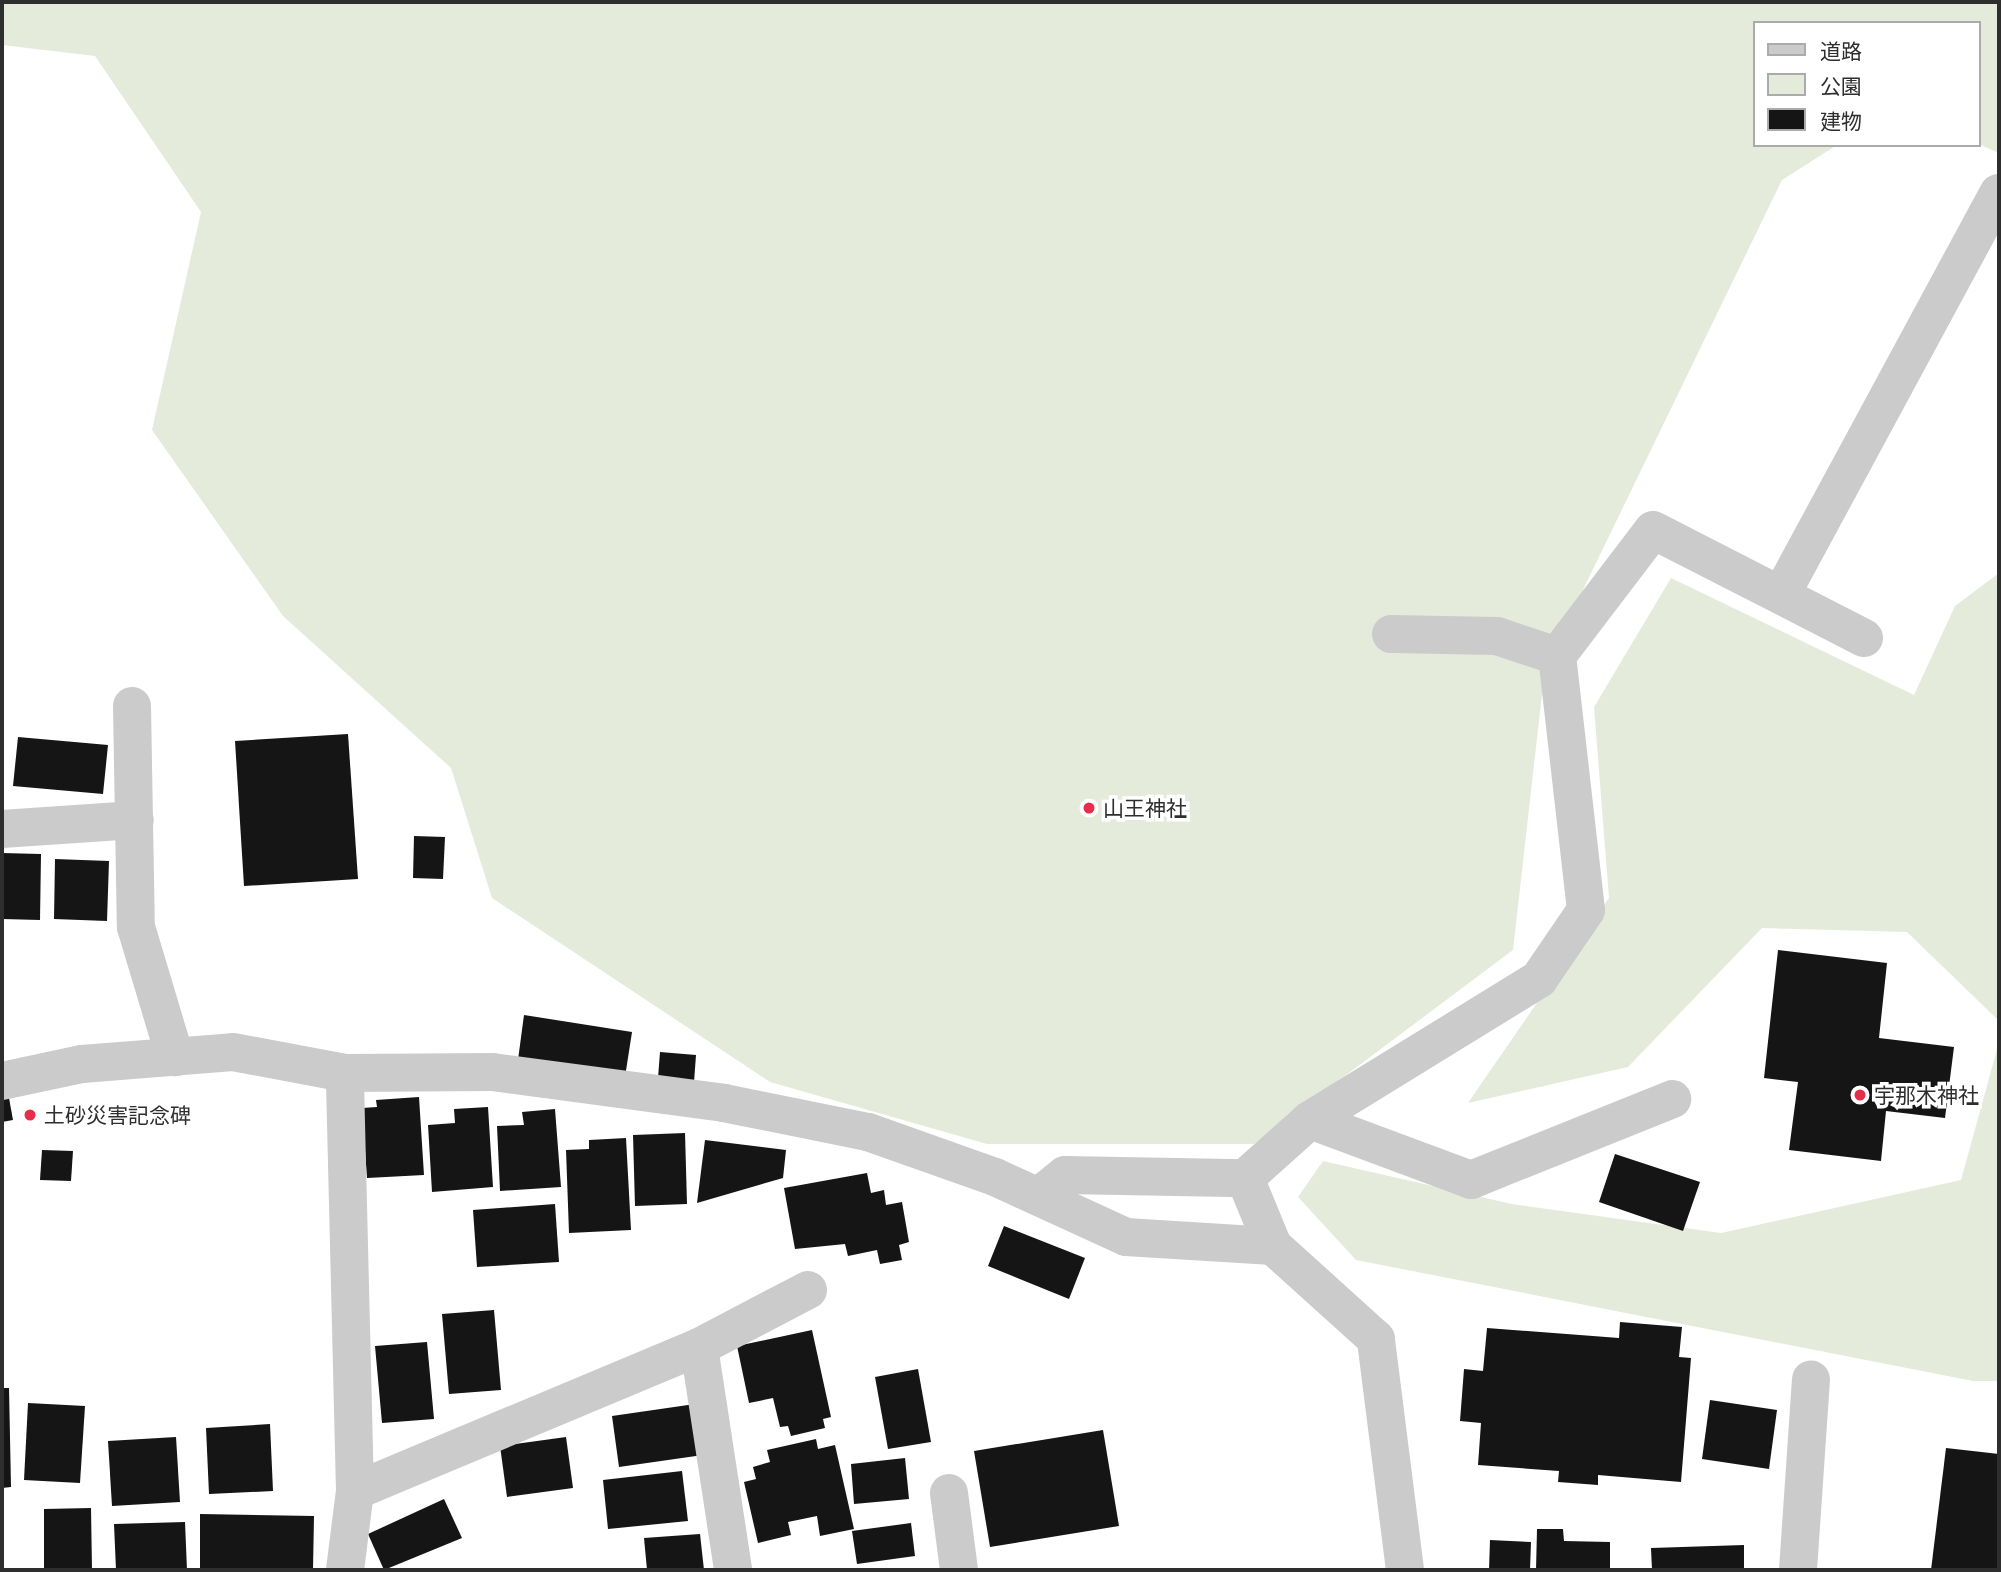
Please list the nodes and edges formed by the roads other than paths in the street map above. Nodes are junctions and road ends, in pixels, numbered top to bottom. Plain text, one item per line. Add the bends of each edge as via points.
1 (1997, 193) dead end
2 (1781, 595) junction
3 (1391, 634) dead end
4 (1864, 638) dead end
5 (1557, 656) junction
6 (132, 706) dead end
7 (135, 820) junction
8 (2, 829) edge
9 (175, 1057) junction
10 (345, 1073) junction
11 (2, 1081) edge
12 (1672, 1099) dead end
13 (1310, 1120) junction
14 (1245, 1178) junction
15 (1040, 1196) junction
16 (1273, 1246) junction
17 (808, 1290) dead end
18 (699, 1347) junction
19 (1811, 1379) dead end
20 (355, 1491) junction
21 (949, 1493) dead end
22 (345, 1570) edge
23 (733, 1570) edge
24 (959, 1570) edge
25 (1405, 1570) edge
26 (1798, 1570) edge

1 - 2 street
2 - 4 street
2 - 5 street via 1653,530
3 - 5 street via 1497,636
5 - 13 street via 1586,910 1539,979
6 - 7 street
7 - 8 street
7 - 9 street via 136,927
9 - 10 street via 233,1052
9 - 11 street via 82,1064
10 - 15 street via 492,1072 724,1103 868,1132
10 - 20 street
12 - 13 street via 1471,1180
13 - 14 street
14 - 15 street via 1065,1175
14 - 16 street
15 - 16 street via 1126,1237
16 - 25 street via 1377,1339
17 - 18 street
18 - 20 street
18 - 23 street
19 - 26 street
20 - 22 street
21 - 24 street

